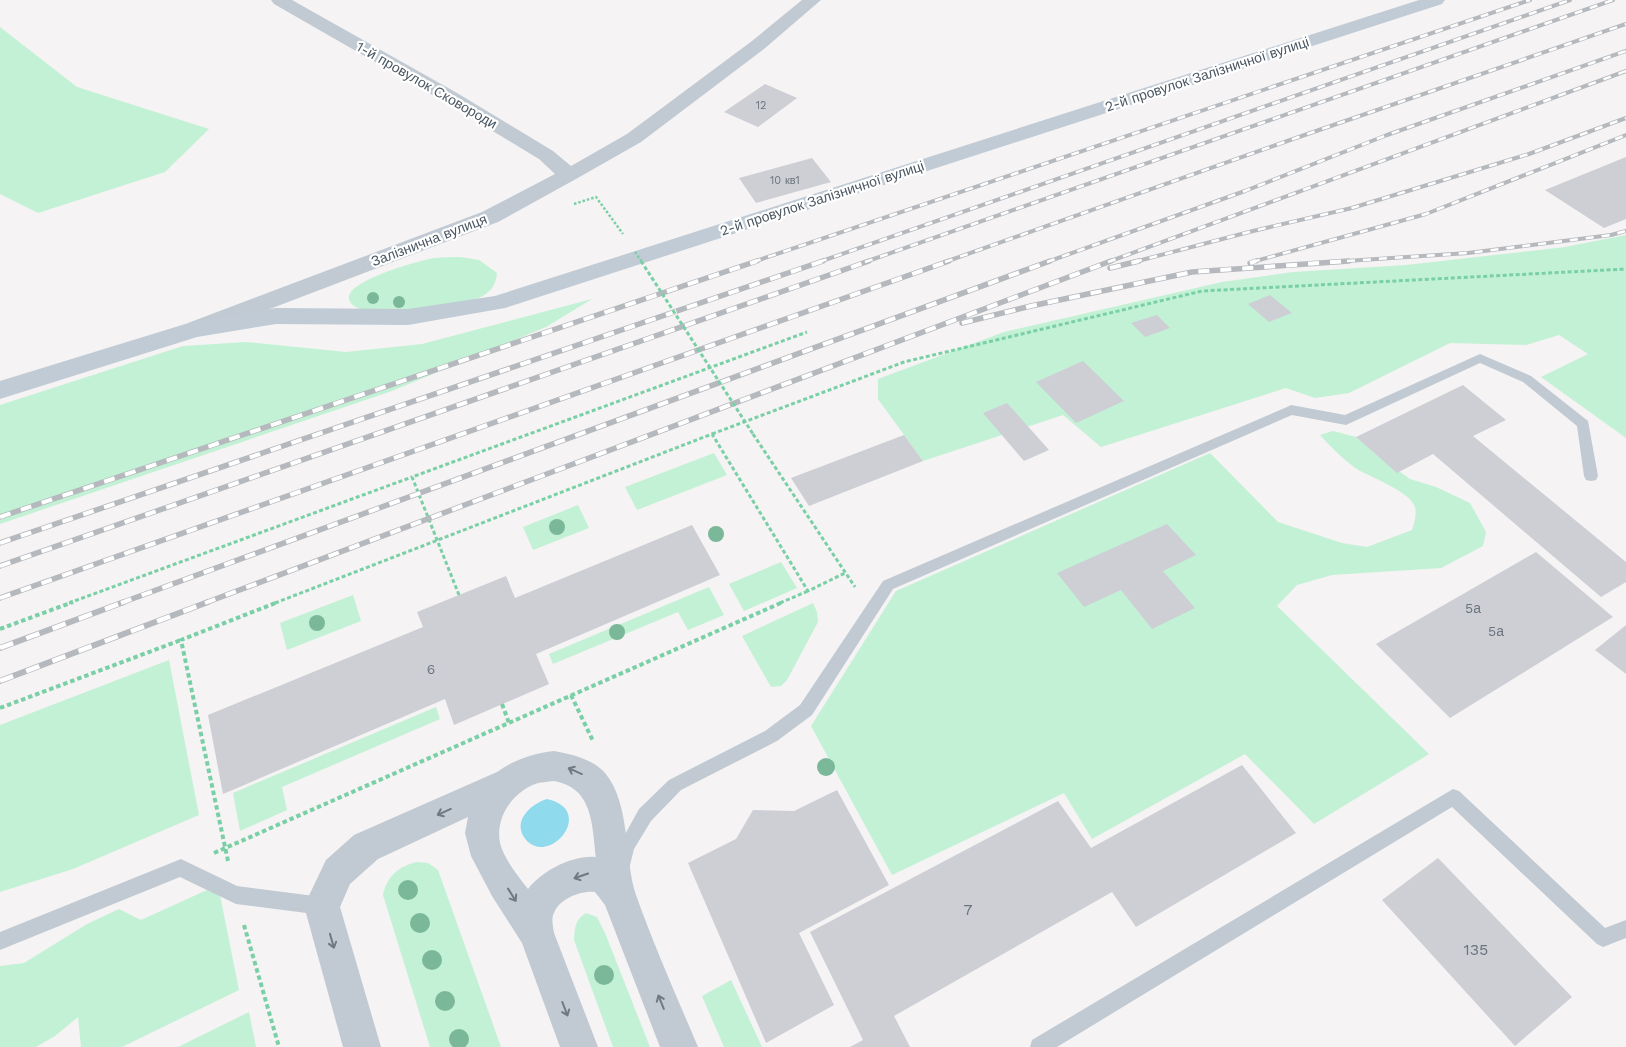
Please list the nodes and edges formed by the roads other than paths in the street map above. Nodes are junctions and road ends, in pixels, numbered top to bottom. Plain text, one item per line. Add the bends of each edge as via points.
1 (280, 0) edge
2 (812, 0) edge
3 (1436, 0) edge
4 (569, 176) junction
5 (195, 329) junction
6 (0, 390) edge
7 (1591, 476) dead end
8 (505, 784) junction
9 (618, 893) junction
10 (322, 906) junction
11 (1626, 928) edge
12 (536, 933) junction
13 (0, 940) edge
14 (362, 1047) edge
15 (579, 1047) edge
16 (679, 1047) edge
17 (1039, 1047) edge

1 - 4 street, 1-й провулок Сковороди via 450,97 546,156
2 - 4 street, Залізнична вулиця via 634,138
3 - 5 street, 2-й провулок Залізничної вулиці via 497,303 408,317 276,316
4 - 5 street, Залізнична вулиця via 490,217
5 - 6 street, Залізнична вулиця
7 - 9 lane via 1582,424 1527,379 1480,358 1346,420 1291,410 888,585 806,710 772,736 675,785 645,815 626,847
9 -> 8 street via 604,807 595,786 577,770 553,765 528,770
8 -> 10 street via 366,847 338,872
8 -> 12 street via 488,807 482,833 489,858
9 -> 12 street via 606,878 590,873 562,882 541,899 535,917
16 -> 9 street
10 - 13 lane via 236,894 181,868
10 -> 14 street
11 - 17 lane via 1603,938 1453,797
12 -> 15 street

